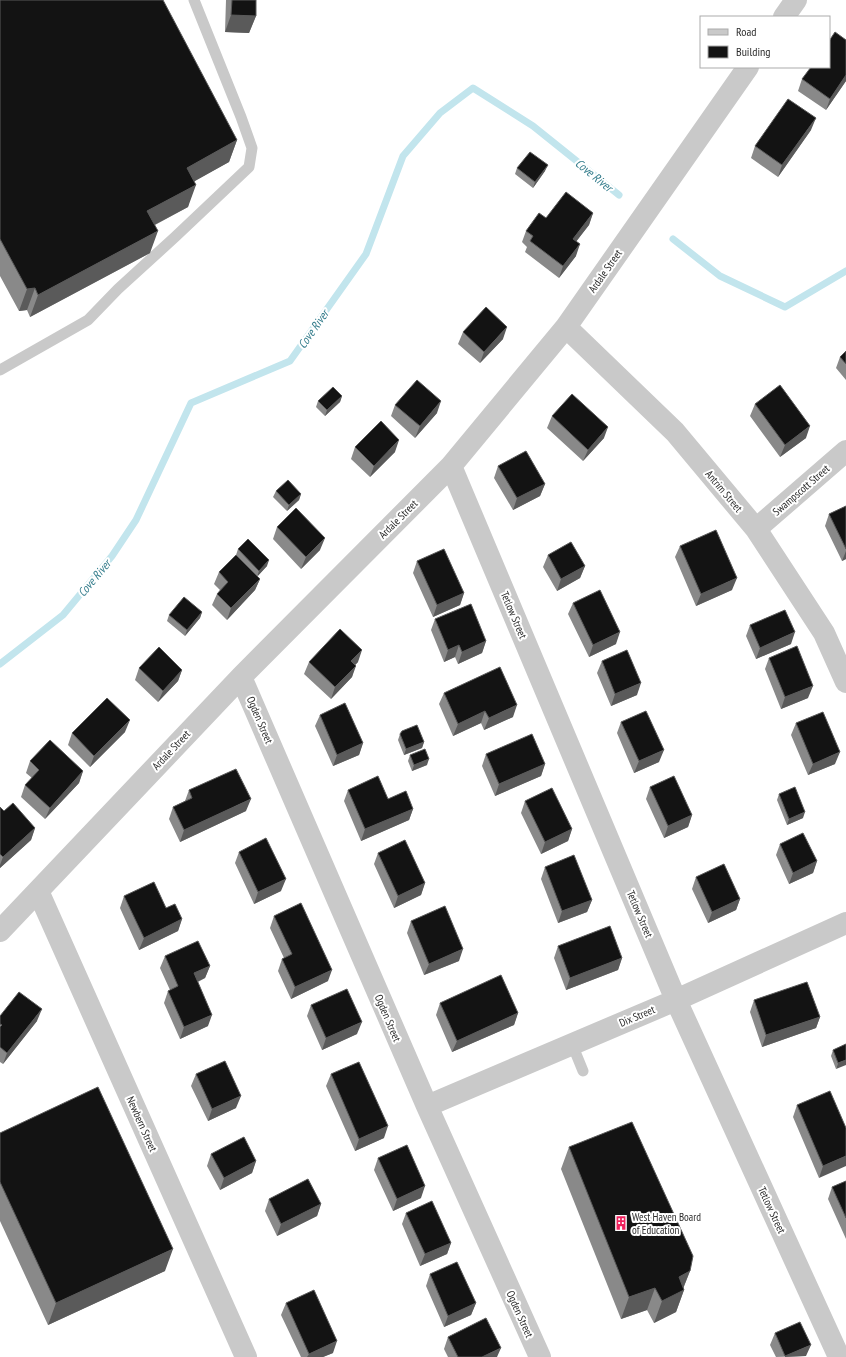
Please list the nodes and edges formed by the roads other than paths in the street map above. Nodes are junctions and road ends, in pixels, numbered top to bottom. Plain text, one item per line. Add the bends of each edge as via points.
1 (194, 0) edge
2 (796, 0) edge
3 (785, 16) edge
4 (747, 68) edge
5 (566, 327) junction
6 (0, 370) edge
7 (846, 451) edge
8 (451, 466) junction
9 (756, 529) junction
10 (241, 677) junction
11 (846, 682) edge
12 (38, 891) junction
13 (846, 923) edge
14 (0, 931) edge
15 (676, 1000) junction
16 (572, 1044) junction
17 (583, 1071) dead end
18 (427, 1106) junction
19 (246, 1357) edge
20 (540, 1357) edge
21 (839, 1357) edge

1 - 6 lane via 252,148 249,167 118,288 88,320
2 - 3 street
4 - 5 street, Ardale Street
5 - 8 street, Ardale Street
5 - 9 street, Antrim Street via 674,432
7 - 9 street, Swampscott Street
8 - 10 street, Ardale Street
8 - 15 street, Tetlow Street
9 - 11 street, Antrim Street via 824,633
10 - 12 street, Ardale Street
10 - 18 street, Ogden Street
12 - 14 street, Ardale Street
12 - 19 street, Newbern Street
13 - 15 street, Dix Street
15 - 16 street, Dix Street
15 - 21 street, Tetlow Street
16 - 17 lane
16 - 18 street, Dix Street
18 - 20 street, Ogden Street

